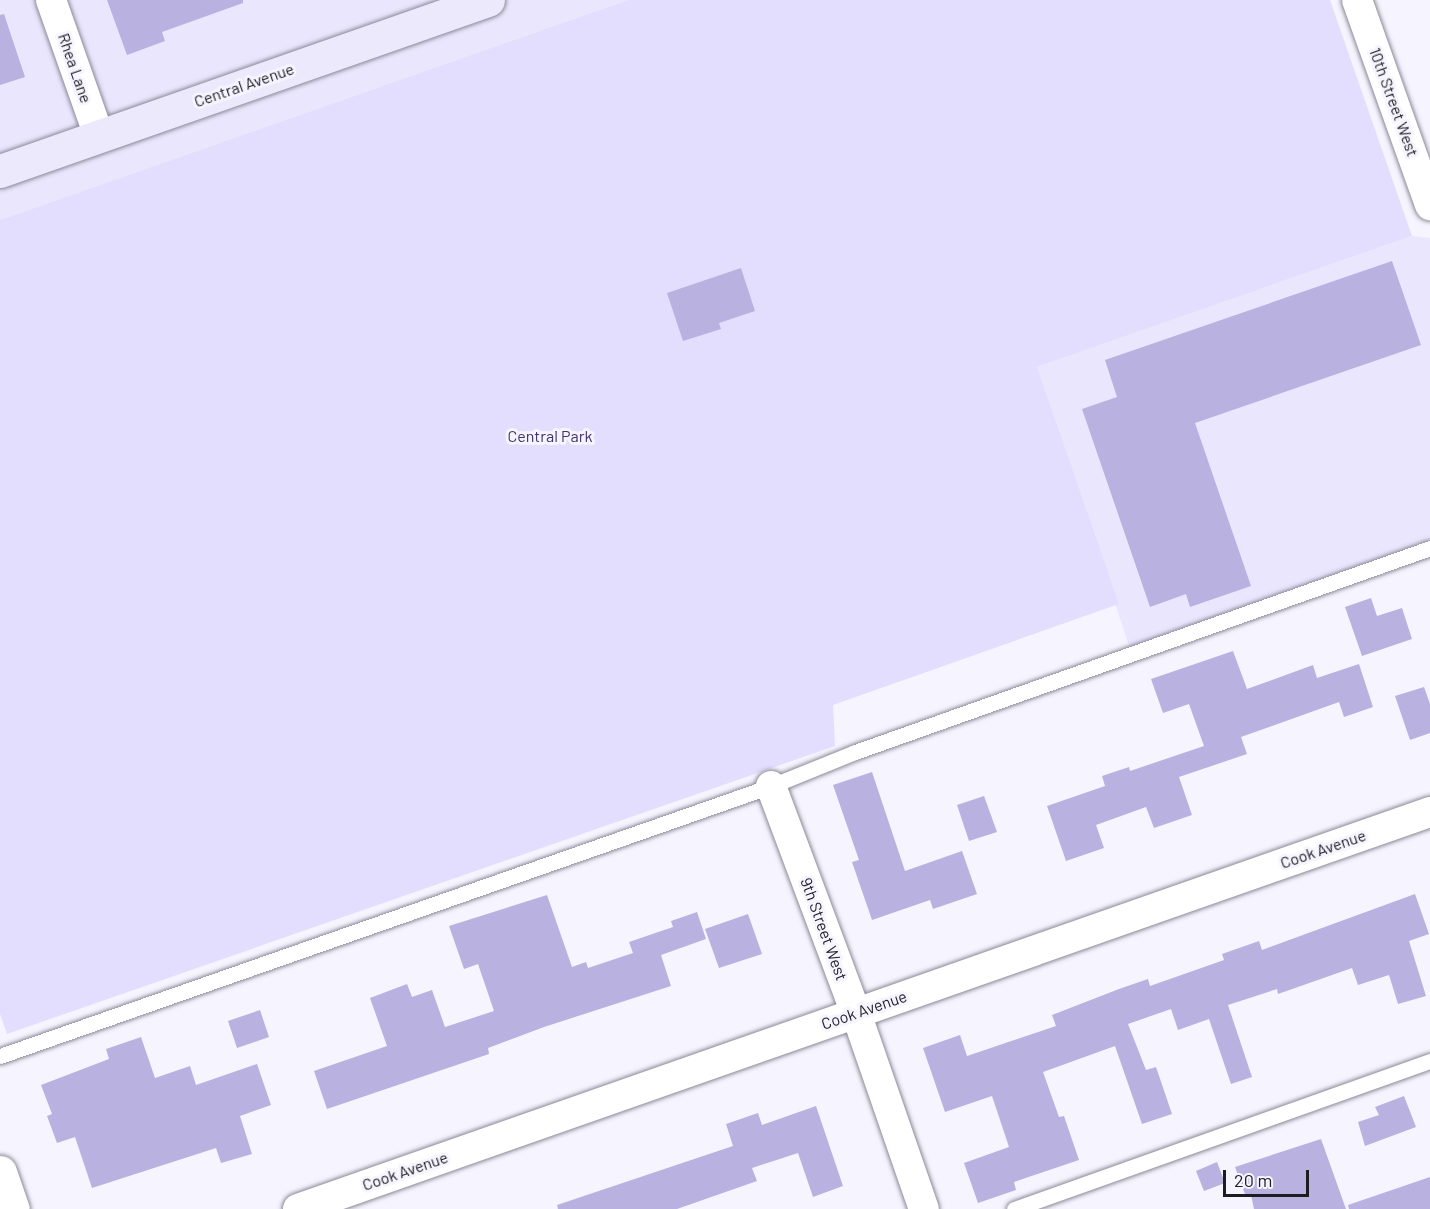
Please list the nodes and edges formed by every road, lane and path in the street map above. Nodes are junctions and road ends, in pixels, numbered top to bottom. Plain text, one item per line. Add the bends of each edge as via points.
1 (51, 0) edge
2 (488, 0) edge
3 (1357, 0) edge
4 (99, 136) junction
5 (0, 171) edge
6 (1430, 205) edge
7 (1430, 548) edge
8 (771, 786) junction
9 (1430, 812) edge
10 (856, 1013) junction
11 (0, 1056) edge
12 (1430, 1061) edge
13 (0, 1172) edge
14 (13, 1209) edge
15 (298, 1209) edge
16 (924, 1209) edge
17 (1014, 1209) edge

1 - 4 street, Rhea Lane
2 - 4 main road, Central Avenue
3 - 6 street, 10th Street West
4 - 5 main road, Central Avenue
7 - 8 lane via 855,752
8 - 10 street, 9th Street West
8 - 11 lane
9 - 10 street, Cook Avenue
10 - 15 street, Cook Avenue
10 - 16 street, 9th Street West
12 - 17 lane
13 - 14 street

